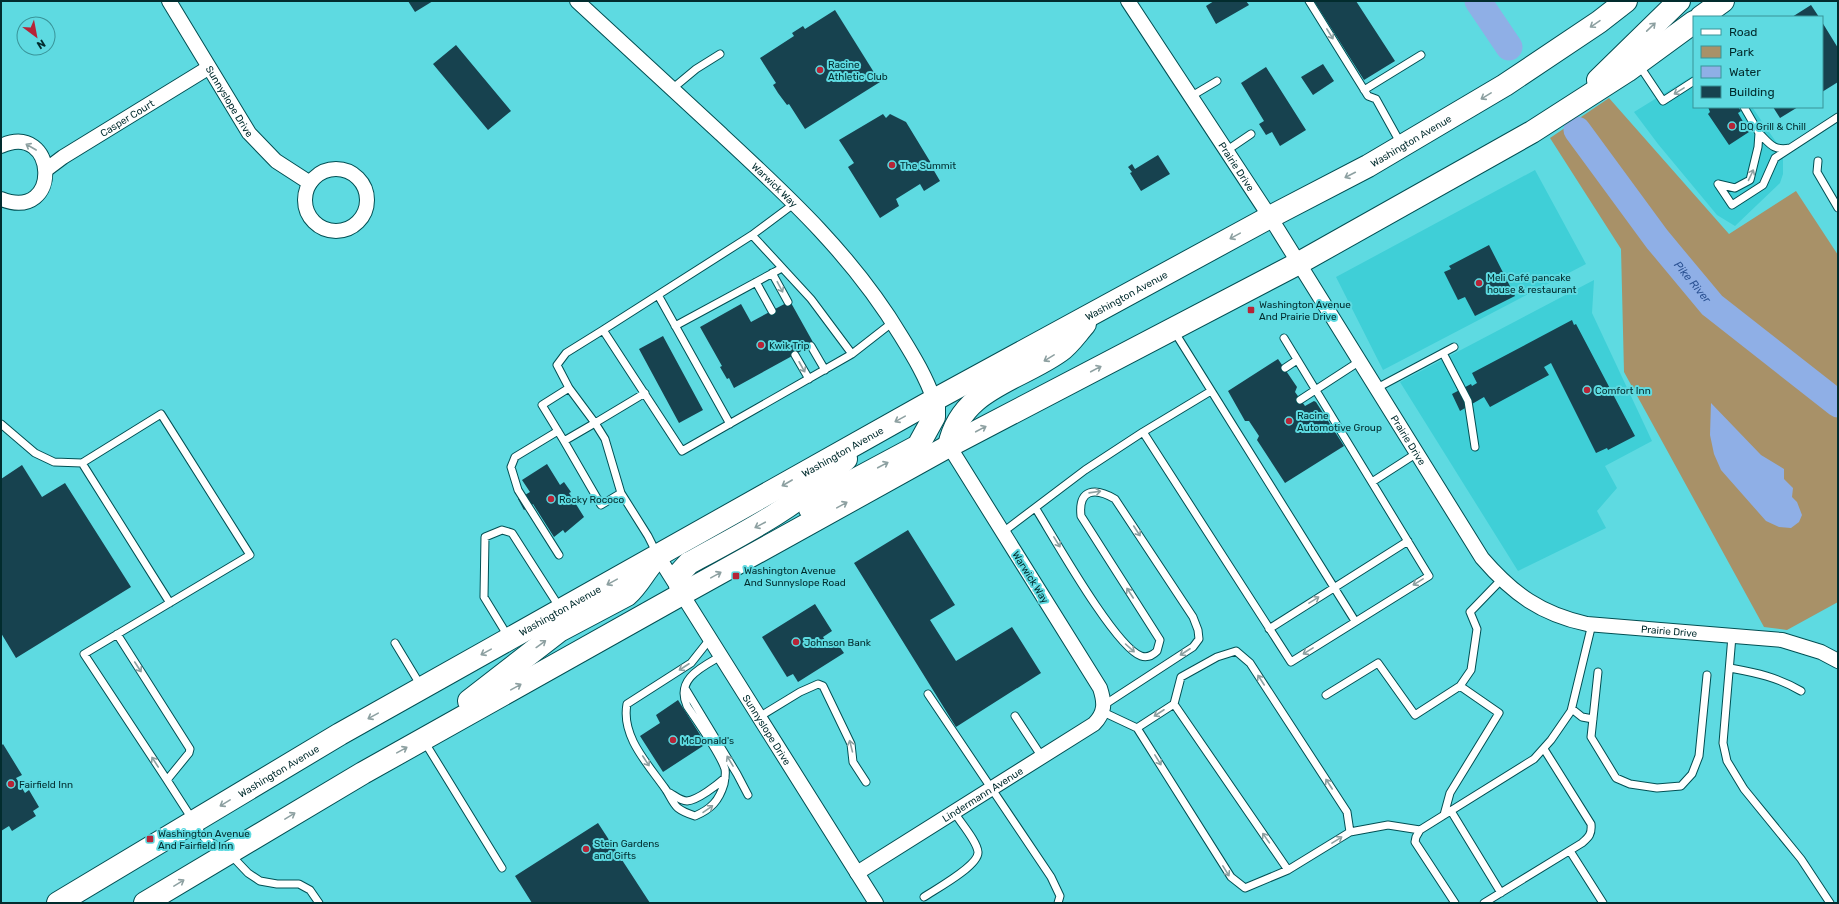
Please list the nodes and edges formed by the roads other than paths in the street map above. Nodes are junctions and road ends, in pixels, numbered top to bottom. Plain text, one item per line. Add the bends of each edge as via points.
1 (169, 1) edge
2 (577, 1) edge
3 (1128, 1) edge
4 (1309, 1) edge
5 (1626, 1) edge
6 (1678, 1) edge
7 (1723, 1) edge
8 (1702, 16) edge
9 (1693, 23) edge
10 (720, 54) dead end
11 (1421, 55) dead end
12 (1634, 56) junction
13 (208, 68) junction
14 (1217, 81) dead end
15 (1693, 82) edge
16 (672, 89) junction
17 (1364, 90) junction
18 (1190, 98) junction
19 (1745, 108) edge
20 (1838, 116) edge
21 (1759, 132) junction
22 (1251, 134) dead end
23 (1, 146) edge
24 (1402, 146) junction
25 (1792, 147) junction
26 (1225, 151) junction
27 (1818, 161) dead end
28 (47, 169) junction
29 (310, 183) junction
30 (1, 199) edge
31 (795, 202) junction
32 (1838, 208) edge
33 (1270, 217) junction
34 (752, 235) junction
35 (1299, 263) junction
36 (782, 268) junction
37 (772, 273) junction
38 (756, 282) junction
39 (658, 295) junction
40 (788, 302) dead end
41 (772, 310) dead end
42 (1097, 312) junction
43 (893, 322) junction
44 (675, 326) junction
45 (1173, 329) junction
46 (603, 330) junction
47 (1284, 338) dead end
48 (811, 346) dead end
49 (1454, 347) dead end
50 (1443, 353) junction
51 (795, 354) dead end
52 (852, 354) junction
53 (1297, 360) junction
54 (1360, 361) junction
55 (1285, 368) dead end
56 (825, 370) junction
57 (809, 379) junction
58 (569, 388) junction
59 (1377, 388) junction
60 (1212, 391) junction
61 (1316, 391) junction
62 (644, 393) junction
63 (934, 400) junction
64 (1300, 400) dead end
65 (595, 423) junction
66 (1, 424) edge
67 (730, 424) junction
68 (558, 430) junction
69 (1143, 432) junction
70 (865, 439) junction
71 (564, 441) junction
72 (949, 446) junction
73 (1475, 447) dead end
74 (1417, 453) junction
75 (82, 464) junction
76 (1372, 482) junction
77 (622, 493) junction
78 (1036, 509) junction
79 (799, 529) junction
80 (1003, 532) junction
81 (1408, 541) junction
82 (559, 554) dead end
83 (658, 556) junction
84 (1501, 580) junction
85 (1334, 587) junction
86 (682, 594) junction
87 (170, 603) junction
88 (562, 610) junction
89 (1355, 621) junction
90 (1592, 624) junction
91 (1269, 629) junction
92 (117, 634) junction
93 (1732, 636) junction
94 (509, 639) junction
95 (710, 639) junction
96 (395, 643) dead end
97 (720, 656) junction
98 (1838, 661) edge
99 (1730, 668) junction
100 (1598, 672) dead end
101 (1707, 675) dead end
102 (1460, 686) junction
103 (422, 688) junction
104 (685, 688) junction
105 (1801, 691) dead end
106 (928, 694) dead end
107 (1326, 695) dead end
108 (1174, 704) junction
109 (1103, 708) junction
110 (1572, 709) junction
111 (1015, 716) dead end
112 (759, 717) junction
113 (1593, 719) junction
114 (1136, 728) junction
115 (423, 739) junction
116 (1544, 749) junction
117 (1042, 757) junction
118 (725, 777) junction
119 (167, 780) junction
120 (866, 782) dead end
121 (992, 788) junction
122 (668, 792) junction
123 (748, 795) dead end
124 (1451, 811) junction
125 (954, 812) junction
126 (1444, 815) junction
127 (194, 821) junction
128 (1420, 830) junction
129 (1350, 832) junction
130 (1570, 851) junction
131 (229, 853) junction
132 (502, 868) dead end
133 (1288, 870) junction
134 (857, 873) junction
135 (1501, 893) junction
136 (924, 897) dead end
137 (58, 903) edge
138 (145, 903) edge
139 (319, 903) edge
140 (876, 903) edge
141 (1058, 903) edge
142 (1455, 903) edge
143 (1484, 903) edge
144 (1602, 903) edge
145 (1830, 903) edge

1 - 13 street, Sunnyslope Drive
2 - 16 street, Warwick Way
3 - 18 street, Prairie Drive
4 -> 17 lane
5 -> 24 main road, Washington Avenue via 1600,22 1505,85
12 -> 6 main road
7 - 8 main road
9 - 12 main road
10 - 16 lane via 696,69
11 - 17 lane
15 -> 12 lane via 1663,101
12 - 35 main road via 1575,104 1532,132
13 - 28 street, Casper Court
13 - 29 street, Sunnyslope Drive via 249,133 276,161
14 - 18 lane
16 - 31 street, Warwick Way
17 - 24 lane via 1368,96 1376,99
18 - 26 street, Prairie Drive
19 - 21 lane
20 - 25 lane
21 - 25 lane via 1773,147
25 -> 21 lane via 1775,158 1763,185 1732,205 1718,184 1736,188 1750,180
22 - 26 lane
28 -> 23 street via 38,150 29,144 18,142
24 -> 33 main road, Washington Avenue
26 - 33 street, Prairie Drive
27 - 32 lane via 1817,172
28 - 30 street via 43,188 28,201 19,203
29 - 29 street via 305,203 314,222 333,231 354,226 361,218 366,208 365,189 353,175 335,169 325,171
31 - 34 lane
31 - 43 street, Warwick Way via 840,251
33 - 35 street, Prairie Drive
33 -> 42 main road, Washington Avenue
34 - 36 lane
34 - 39 lane
35 - 45 main road
35 - 54 street, Prairie Drive
36 - 37 lane
36 - 52 lane via 811,299
37 - 38 lane
37 -> 40 lane
38 - 41 lane
38 - 44 lane
39 - 44 lane
39 - 46 lane
42 - 63 main road, Washington Avenue
42 -> 72 main road via 1062,350 980,396 964,411 952,431
43 - 52 lane
43 - 63 street, Warwick Way via 926,376
44 - 67 lane
45 - 60 lane
72 -> 45 main road
46 - 58 lane via 566,353 558,365
46 - 62 lane
47 - 53 lane
48 - 56 lane
49 - 50 lane
50 - 59 lane
50 - 73 lane via 1468,401
51 -> 57 lane
52 - 56 lane
53 - 55 lane
53 - 61 lane
54 - 59 street, Prairie Drive
54 - 61 lane
56 - 57 lane
57 - 67 lane
58 - 65 lane
58 - 68 lane via 542,405
59 - 74 street, Prairie Drive
60 - 69 lane
60 - 85 lane
61 - 64 lane
61 - 76 lane via 1343,440
62 - 65 lane
62 - 67 lane via 682,451
63 -> 70 main road, Washington Avenue
79 -> 63 main road via 808,511 819,501 918,446 934,417
65 - 71 lane
65 - 77 lane via 604,439
66 - 75 lane via 35,453 54,462
68 - 71 lane
68 - 82 lane via 515,457 511,467 518,490
69 - 78 lane via 1085,470
69 - 91 lane
70 -> 83 main road, Washington Avenue
70 -> 86 main road via 827,478 786,508 766,522 681,569 678,575
71 - 77 lane via 601,505
79 -> 72 main road
72 - 80 street, Warwick Way
74 - 76 lane
74 - 84 street, Prairie Drive via 1482,558
75 - 87 lane
75 - 87 lane via 161,414 250,555
76 - 81 lane
77 - 83 lane
78 - 80 lane
78 -> 109 lane via 1109,626 1130,650 1148,657 1157,651 1160,640 1082,516 1080,505 1083,497 1089,493 1103,491 1115,499 1193,617 1198,630 1198,639 1193,647
86 -> 79 main road
80 - 109 street, Warwick Way via 1100,688
81 - 85 lane
81 -> 89 lane via 1429,576
83 - 86 street, Sunnyslope Drive
83 -> 88 main road, Washington Avenue
115 -> 83 main road via 539,645 579,619 627,595 636,587
84 - 90 street, Prairie Drive via 1522,598 1547,611 1574,621
84 - 102 lane via 1470,612 1477,629 1475,647 1471,670
85 - 89 lane
91 -> 85 lane
86 - 95 street, Sunnyslope Drive
115 -> 86 main road
87 - 92 lane
88 - 94 main road, Washington Avenue
88 - 94 lane via 512,533 502,530 485,538 484,598
89 -> 91 lane via 1291,662
90 - 93 street, Prairie Drive
90 - 110 lane
92 -> 119 lane via 189,746 189,754
119 -> 92 lane via 84,654
93 - 98 street, Prairie Drive via 1796,642
93 - 99 lane
94 -> 103 main road, Washington Avenue
95 - 97 street, Sunnyslope Drive
95 -> 122 lane via 691,663 627,704 627,728 632,740
96 - 103 lane
97 - 104 lane via 696,670
97 - 112 street, Sunnyslope Drive
99 - 105 lane via 1768,675
99 - 145 lane via 1723,743 1727,761 1744,788 1801,859
100 - 113 lane
101 - 113 lane via 1699,756 1692,774 1681,786 1657,788 1630,784 1616,778 1592,736
102 - 107 lane via 1415,715 1378,663
102 - 126 lane via 1499,713 1450,793
103 -> 127 main road, Washington Avenue
104 - 118 lane via 684,698 687,706 719,757 725,769
123 -> 104 lane
106 - 121 lane
108 -> 114 lane
129 -> 108 lane via 1347,812 1250,662 1236,651 1217,657 1181,677
133 -> 108 lane
109 - 114 lane
109 - 117 street, Lindermann Avenue via 1094,724
110 - 113 lane via 1582,717
110 - 116 lane
111 - 117 lane
120 -> 112 lane via 853,762 851,744 823,686 818,684 800,692
112 - 134 street, Sunnyslope Drive
114 -> 133 lane via 1231,878 1245,888
131 -> 115 main road
115 - 132 lane
116 - 124 lane via 1534,759
116 - 130 lane via 1591,824 1592,831 1589,837
117 - 121 street, Lindermann Avenue
118 - 122 lane via 717,785 688,801
122 -> 118 lane via 677,807 695,816 716,803
119 - 127 lane
121 - 125 street, Lindermann Avenue
121 - 141 lane via 1051,877 1060,896
124 - 126 lane
124 - 135 lane
125 - 134 street, Lindermann Avenue
125 - 136 lane via 975,845 977,859 968,868
126 - 128 lane
127 - 131 lane via 205,839
127 - 137 main road, Washington Avenue
128 - 129 lane via 1388,825
128 - 142 lane via 1415,842
133 -> 129 lane
130 - 135 lane
130 - 144 lane
138 -> 131 main road
131 - 139 lane via 260,881 299,884 310,890
134 - 140 street, Sunnyslope Drive
135 - 143 lane

